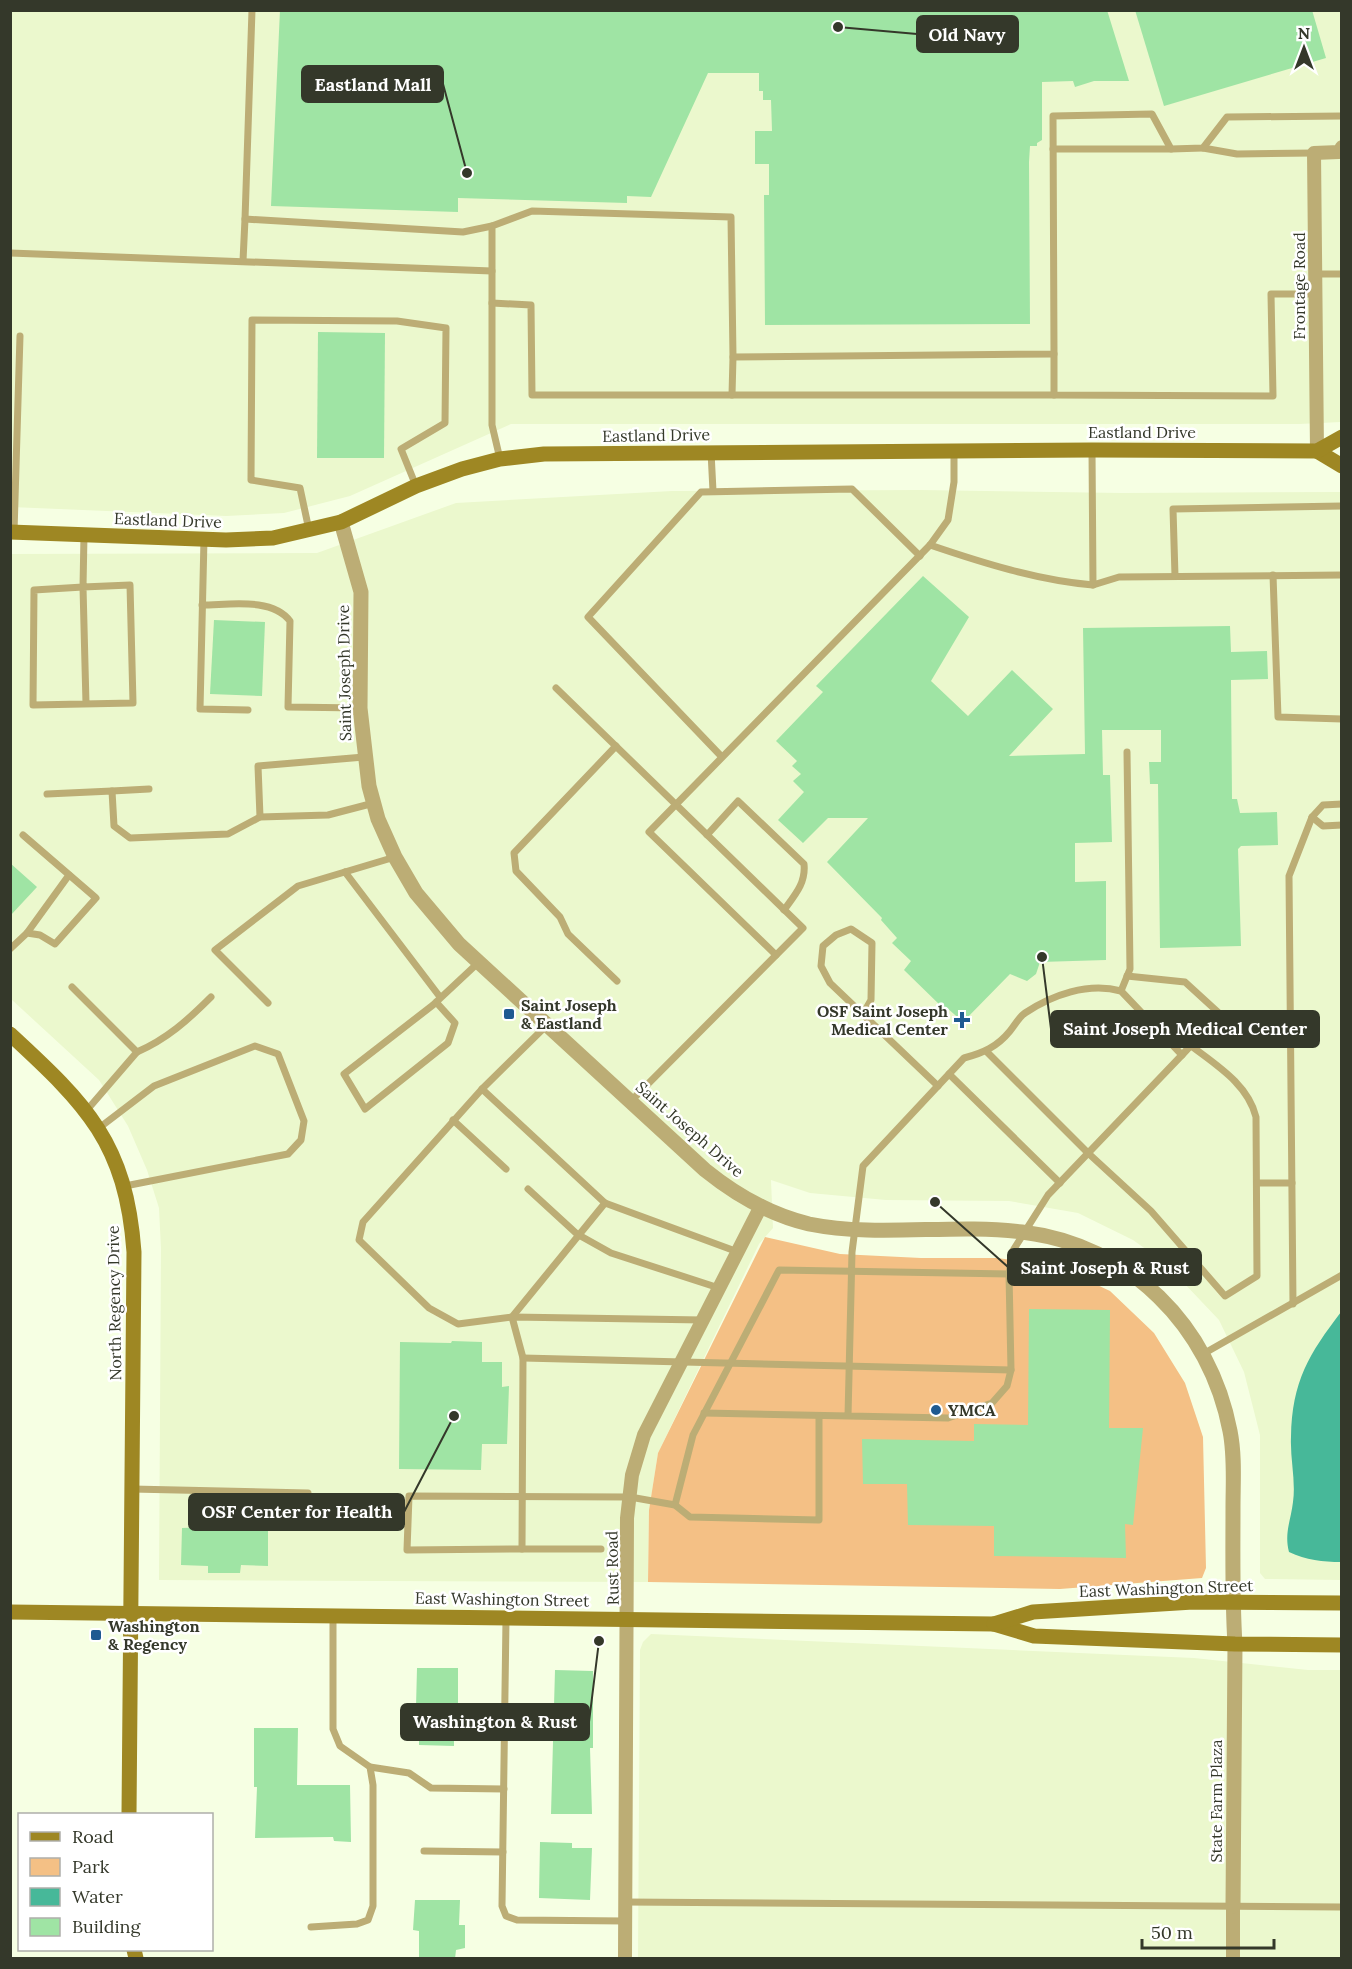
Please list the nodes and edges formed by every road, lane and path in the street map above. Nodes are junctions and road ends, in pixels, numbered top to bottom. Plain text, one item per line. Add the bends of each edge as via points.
1 (252, 10) edge
2 (1341, 116) edge
3 (1341, 147) edge
4 (1203, 148) junction
5 (1053, 149) junction
6 (1171, 149) junction
7 (1314, 153) junction
8 (244, 219) junction
9 (492, 226) junction
10 (10, 253) edge
11 (243, 261) junction
12 (492, 271) junction
13 (1315, 274) junction
14 (1341, 274) edge
15 (1315, 294) junction
16 (492, 303) junction
17 (20, 336) dead end
18 (1054, 354) junction
19 (733, 357) junction
20 (732, 395) junction
21 (1054, 395) junction
22 (1341, 437) edge
23 (1092, 450) junction
24 (954, 451) junction
25 (1317, 451) junction
26 (711, 452) junction
27 (500, 459) junction
28 (13, 463) edge
29 (1341, 466) edge
30 (417, 486) junction
31 (712, 491) junction
32 (1341, 506) edge
33 (341, 522) junction
34 (12, 532) edge
35 (309, 532) junction
36 (84, 535) junction
37 (204, 539) junction
38 (930, 545) junction
39 (920, 556) junction
40 (1273, 575) junction
41 (1341, 575) edge
42 (1175, 576) junction
43 (1093, 585) junction
44 (83, 587) junction
45 (202, 605) junction
46 (555, 688) dead end
47 (86, 704) junction
48 (360, 708) junction
49 (248, 710) dead end
50 (1341, 719) edge
51 (616, 746) junction
52 (1127, 752) dead end
53 (722, 756) junction
54 (364, 757) junction
55 (148, 789) dead end
56 (112, 791) junction
57 (47, 794) dead end
58 (374, 803) junction
59 (675, 804) junction
60 (1341, 804) edge
61 (260, 817) junction
62 (1312, 817) junction
63 (1341, 825) edge
64 (23, 835) dead end
65 (707, 835) junction
66 (395, 857) junction
67 (345, 872) junction
68 (69, 875) junction
69 (784, 910) junction
70 (27, 933) junction
71 (10, 949) edge
72 (777, 955) junction
73 (479, 962) junction
74 (1127, 976) junction
75 (617, 981) dead end
76 (72, 987) dead end
77 (1121, 991) junction
78 (211, 997) dead end
79 (438, 1000) junction
80 (268, 1003) dead end
81 (863, 1014) junction
82 (548, 1026) junction
83 (10, 1034) edge
84 (1190, 1045) junction
85 (137, 1052) junction
86 (987, 1052) junction
87 (1182, 1055) junction
88 (949, 1074) junction
89 (938, 1086) junction
90 (482, 1089) junction
91 (630, 1102) junction
92 (87, 1110) junction
93 (453, 1120) junction
94 (99, 1128) junction
95 (1088, 1153) junction
96 (506, 1169) dead end
97 (1060, 1183) junction
98 (1257, 1183) junction
99 (1292, 1183) junction
100 (125, 1186) junction
101 (528, 1190) dead end
102 (605, 1203) junction
103 (761, 1206) junction
104 (856, 1229) junction
105 (1023, 1232) junction
106 (577, 1234) junction
107 (738, 1252) junction
108 (851, 1271) junction
109 (1009, 1274) junction
110 (1341, 1275) edge
111 (719, 1288) junction
112 (1293, 1304) junction
113 (512, 1317) junction
114 (703, 1320) junction
115 (1203, 1354) junction
116 (523, 1358) junction
117 (682, 1362) junction
118 (729, 1363) junction
119 (849, 1366) junction
120 (1011, 1370) junction
121 (704, 1413) junction
122 (819, 1416) junction
123 (848, 1416) junction
124 (132, 1489) junction
125 (308, 1493) dead end
126 (522, 1496) junction
127 (630, 1497) junction
128 (675, 1505) junction
129 (522, 1549) junction
130 (601, 1549) dead end
131 (1233, 1602) junction
132 (1341, 1603) edge
133 (10, 1612) edge
134 (131, 1613) junction
135 (333, 1616) junction
136 (506, 1617) junction
137 (629, 1618) junction
138 (994, 1624) junction
139 (1235, 1644) junction
140 (1341, 1645) edge
141 (370, 1767) junction
142 (504, 1789) junction
143 (129, 1813) edge
144 (424, 1851) dead end
145 (503, 1852) junction
146 (626, 1902) junction
147 (1233, 1906) junction
148 (1341, 1907) edge
149 (625, 1922) junction
150 (311, 1927) dead end
151 (625, 1959) edge
152 (1233, 1959) edge

1 - 8 lane
2 - 4 lane via 1227,117
3 - 7 street via 1340,152
4 - 6 lane
4 - 7 lane via 1236,154
5 - 6 lane
5 - 6 lane via 1053,116 1152,114
5 - 18 lane
7 - 13 street, Frontage Road
8 - 9 lane via 463,232
8 - 11 lane
9 - 12 lane
9 - 19 lane via 532,211 731,217
10 - 11 lane
11 - 12 lane
12 - 16 lane
13 - 14 lane
13 - 15 street, Frontage Road
15 - 21 lane via 1271,294 1273,396
15 - 25 street, Frontage Road
16 - 20 lane via 531,304 532,395
16 - 27 lane via 492,425
17 - 28 lane
18 - 19 lane
18 - 21 lane
19 - 20 lane
20 - 21 lane
22 - 25 main road
23 - 24 main road, Eastland Drive
23 - 25 main road, Eastland Drive
23 - 43 lane
24 - 26 main road, Eastland Drive
24 - 38 lane via 948,520
25 - 29 main road
26 - 27 main road, Eastland Drive via 544,454
26 - 31 lane
27 - 30 main road, Eastland Drive
28 - 34 lane
30 - 33 main road, Eastland Drive
30 - 35 lane via 401,449 445,423 446,328 397,321 252,320 250,480 300,488
31 - 39 lane via 852,489
31 - 53 lane via 701,492 588,617
32 - 42 lane via 1173,509
33 - 35 main road, Eastland Drive
33 - 48 street, Saint Joseph Drive via 362,592
34 - 36 main road, Eastland Drive
35 - 37 main road, Eastland Drive via 252,539
36 - 37 main road, Eastland Drive
36 - 44 lane
37 - 45 lane
38 - 39 lane
38 - 43 lane via 993,567
39 - 53 lane
40 - 41 lane
40 - 42 lane
40 - 50 lane via 1278,717
42 - 43 lane via 1119,577
44 - 47 lane
44 - 47 lane via 130,585 132,656 133,702
44 - 47 lane via 34,590 33,705
45 - 48 lane via 268,606 283,612 290,621 288,707
45 - 49 lane via 200,709
46 - 51 lane
48 - 54 street, Saint Joseph Drive
51 - 59 lane
51 - 75 lane via 514,853 516,871 560,917 568,934
52 - 74 lane
53 - 59 lane
54 - 58 street, Saint Joseph Drive
54 - 61 lane via 258,766
55 - 56 lane
56 - 57 lane
56 - 61 lane via 114,826 130,838 228,834
58 - 61 lane via 328,814
58 - 66 street, Saint Joseph Drive
59 - 65 lane
59 - 72 lane via 649,832
60 - 62 lane via 1323,805
62 - 63 lane via 1323,826
62 - 99 lane via 1289,876
64 - 68 lane
65 - 69 lane
65 - 69 lane via 738,801 804,864 802,884
66 - 67 lane
66 - 73 street, Saint Joseph Drive via 430,911
67 - 79 lane
67 - 80 lane via 298,886 215,950
68 - 70 lane
68 - 70 lane via 96,898 55,944
69 - 72 lane via 803,928
70 - 71 lane
72 - 91 lane
73 - 79 lane
73 - 82 street, Saint Joseph Drive
74 - 77 lane
74 - 84 lane via 1185,982 1220,1014
76 - 85 lane
77 - 86 lane via 1076,989 1023,1014
77 - 87 lane
78 - 85 lane via 182,1026
79 - 79 lane via 344,1074 365,1109 448,1043 456,1023
81 - 81 lane via 830,983 822,966 823,946 851,929 872,943 871,1000
81 - 89 lane
82 - 90 lane
82 - 91 street, Saint Joseph Drive
83 - 92 main road, North Regency Drive
84 - 87 lane
84 - 98 lane via 1234,1080 1252,1101 1256,1116
85 - 92 lane
86 - 88 lane via 964,1058
86 - 95 lane
87 - 95 lane
88 - 89 lane
88 - 97 lane
89 - 104 lane via 863,1166
90 - 93 lane
90 - 102 lane
91 - 103 street, Saint Joseph Drive via 722,1184
92 - 94 main road, North Regency Drive
93 - 96 lane
93 - 113 lane via 363,1222 359,1240 429,1308 458,1324
94 - 100 main road, North Regency Drive
94 - 100 lane via 154,1086 255,1046 278,1054 304,1121 301,1140 288,1154
95 - 97 lane
95 - 98 lane via 1151,1211 1225,1296 1257,1276
97 - 105 lane
98 - 99 lane
99 - 112 lane
100 - 124 main road, North Regency Drive via 134,1252
101 - 106 lane
102 - 106 lane
102 - 107 lane
103 - 104 street, Saint Joseph Drive via 808,1223
103 - 107 street, Rust Road
104 - 105 street, Saint Joseph Drive
104 - 108 lane
105 - 109 lane via 1011,1252
105 - 115 street, Saint Joseph Drive via 1089,1249 1143,1280 1179,1316
106 - 111 lane via 611,1253
106 - 113 lane
107 - 111 street, Rust Road
108 - 109 lane
108 - 118 lane via 779,1270
108 - 119 lane
109 - 120 lane
110 - 112 lane
111 - 114 street, Rust Road
112 - 115 lane
113 - 114 lane
113 - 116 lane
114 - 117 street, Rust Road
115 - 131 street, Saint Joseph Drive via 1221,1395 1232,1442
116 - 117 lane
116 - 126 lane
117 - 118 lane
117 - 127 street, Rust Road via 644,1435
118 - 119 lane
118 - 121 lane
119 - 120 lane
119 - 123 lane
120 - 123 lane via 1007,1386 992,1403 948,1418
121 - 122 lane
121 - 128 lane via 693,1435
122 - 123 lane
122 - 128 lane via 819,1520 690,1517
124 - 125 lane
124 - 134 main road, North Regency Drive
126 - 127 lane
126 - 129 lane
126 - 129 lane via 409,1496 407,1550
127 - 128 lane
127 - 137 street, Rust Road
129 - 130 lane
131 - 132 main road, East Washington Street
131 - 138 main road, East Washington Street via 1033,1612
131 - 139 street, Saint Joseph Drive
133 - 134 main road, East Washington Street
134 - 135 main road, East Washington Street
134 - 143 main road, North Regency Drive
135 - 136 main road, East Washington Street
135 - 141 lane via 333,1729 340,1746
136 - 137 main road, East Washington Street
136 - 142 lane
137 - 138 main road, East Washington Street
137 - 146 street, Rust Road
138 - 139 main road, East Washington Street via 1034,1636
139 - 140 main road, East Washington Street
139 - 147 street, State Farm Plaza
141 - 142 lane via 409,1773 431,1788
141 - 150 lane via 373,1906 368,1920
142 - 145 lane
144 - 145 lane
145 - 149 lane via 502,1906 506,1916 517,1920
146 - 147 lane
146 - 149 street, Rust Road
147 - 148 lane
147 - 152 street, State Farm Plaza
149 - 151 street, Rust Road

